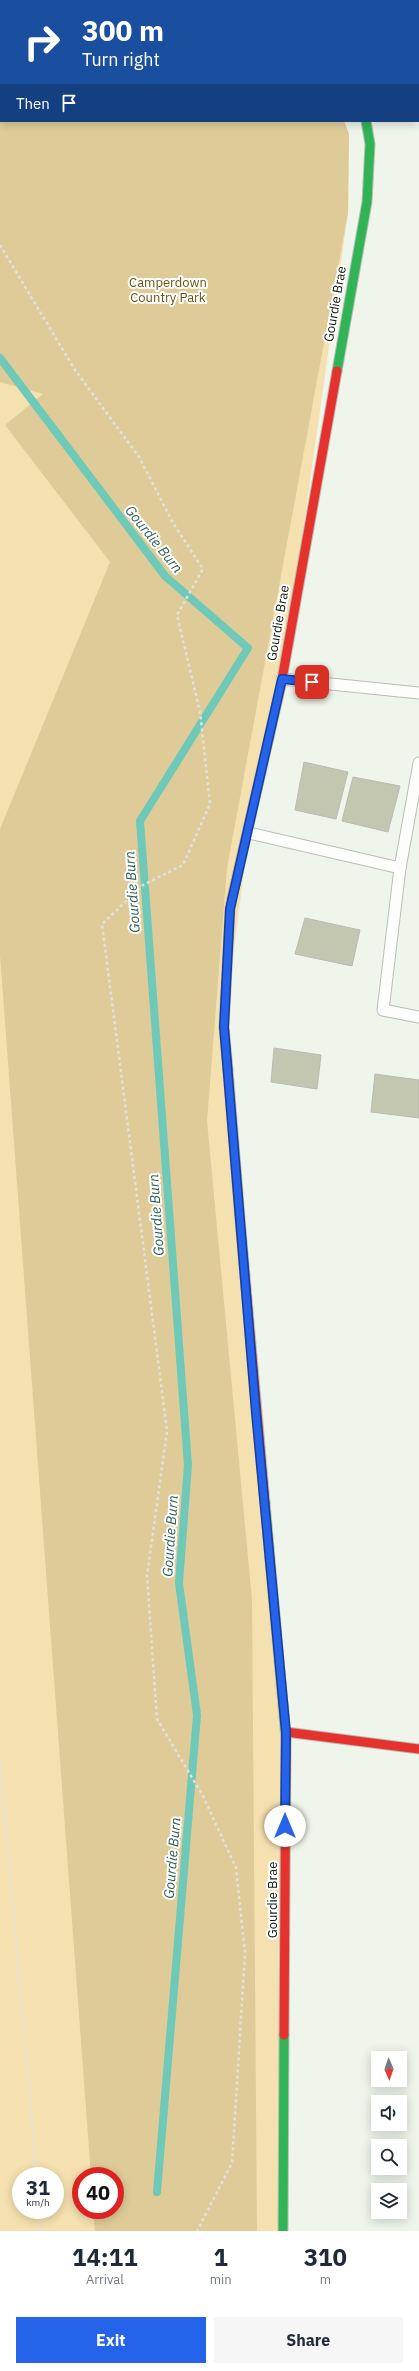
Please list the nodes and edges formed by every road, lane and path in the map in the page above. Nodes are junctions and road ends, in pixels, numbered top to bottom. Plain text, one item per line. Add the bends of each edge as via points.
1 (366, 122) edge
2 (0, 245) edge
3 (282, 679) junction
4 (419, 693) edge
5 (419, 763) edge
6 (249, 833) junction
7 (400, 868) junction
8 (419, 1017) edge
9 (286, 1732) junction
10 (419, 1749) edge
11 (0, 1760) edge
12 (36, 2167) edge
13 (41, 2219) edge
14 (42, 2231) edge
15 (197, 2231) edge
16 (283, 2231) edge

1 - 3 street, Gourdie Brae via 370,144 367,202
2 - 15 path via 75,370 139,457 173,523 203,569 177,615 200,712 210,804 183,865 143,885 102,924 167,1431 147,1576 157,1719 203,1796 236,1868 245,1953 232,2163
3 - 4 lane
3 - 6 street, Gourdie Brae
5 - 7 lane
6 - 7 lane
6 - 9 street, Gourdie Brae via 230,909 224,1027
7 - 8 lane via 383,1010
9 - 10 street
9 - 16 street, Gourdie Brae
11 - 12 path
13 - 14 path

